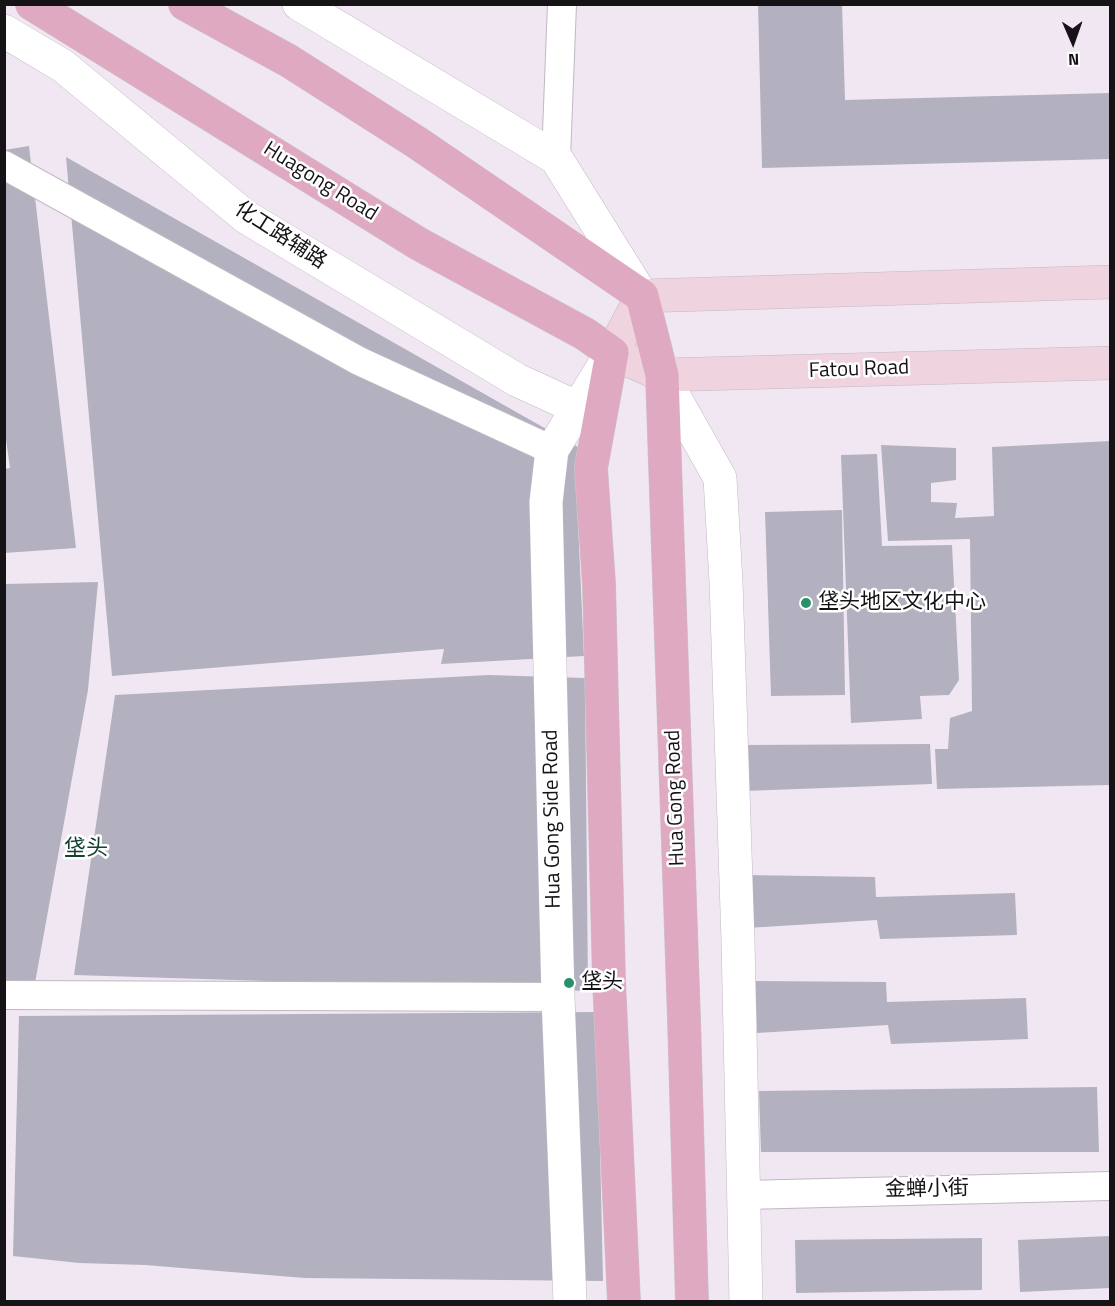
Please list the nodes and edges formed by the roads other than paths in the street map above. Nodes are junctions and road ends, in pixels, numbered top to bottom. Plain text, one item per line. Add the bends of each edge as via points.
1 (32, 4) edge
2 (185, 4) edge
3 (299, 4) edge
4 (562, 4) edge
5 (4, 31) edge
6 (556, 158) junction
7 (4, 165) edge
8 (1110, 282) edge
9 (642, 296) junction
10 (612, 353) junction
11 (1110, 363) edge
12 (662, 375) junction
13 (578, 408) junction
14 (552, 450) junction
15 (4, 995) edge
16 (558, 997) junction
17 (1110, 1186) edge
18 (744, 1195) junction
19 (570, 1302) edge
20 (624, 1302) edge
21 (692, 1302) edge
22 (746, 1302) edge

1 - 10 main road, Huagong Road via 419,244 585,334
2 - 9 main road via 308,73 416,142
3 - 6 street
4 - 6 street
5 - 13 street, 化工路辅路 via 63,66 246,217 517,380
6 - 9 street
7 - 14 street via 358,361
8 - 9 main road
9 - 10 main road
9 - 12 main road, Hua Gong Road
10 - 12 main road, Fatou Road
10 - 13 street, Hua Gong Side Road
10 - 20 main road via 591,468 599,584 609,981
11 - 12 main road, Fatou Road
12 - 18 street via 720,478
12 - 21 main road, Hua Gong Road
13 - 14 street, Hua Gong Side Road
14 - 16 street, Hua Gong Side Road via 546,502
15 - 16 street
16 - 19 street, Hua Gong Side Road
17 - 18 street, 金蝉小街
18 - 22 street

